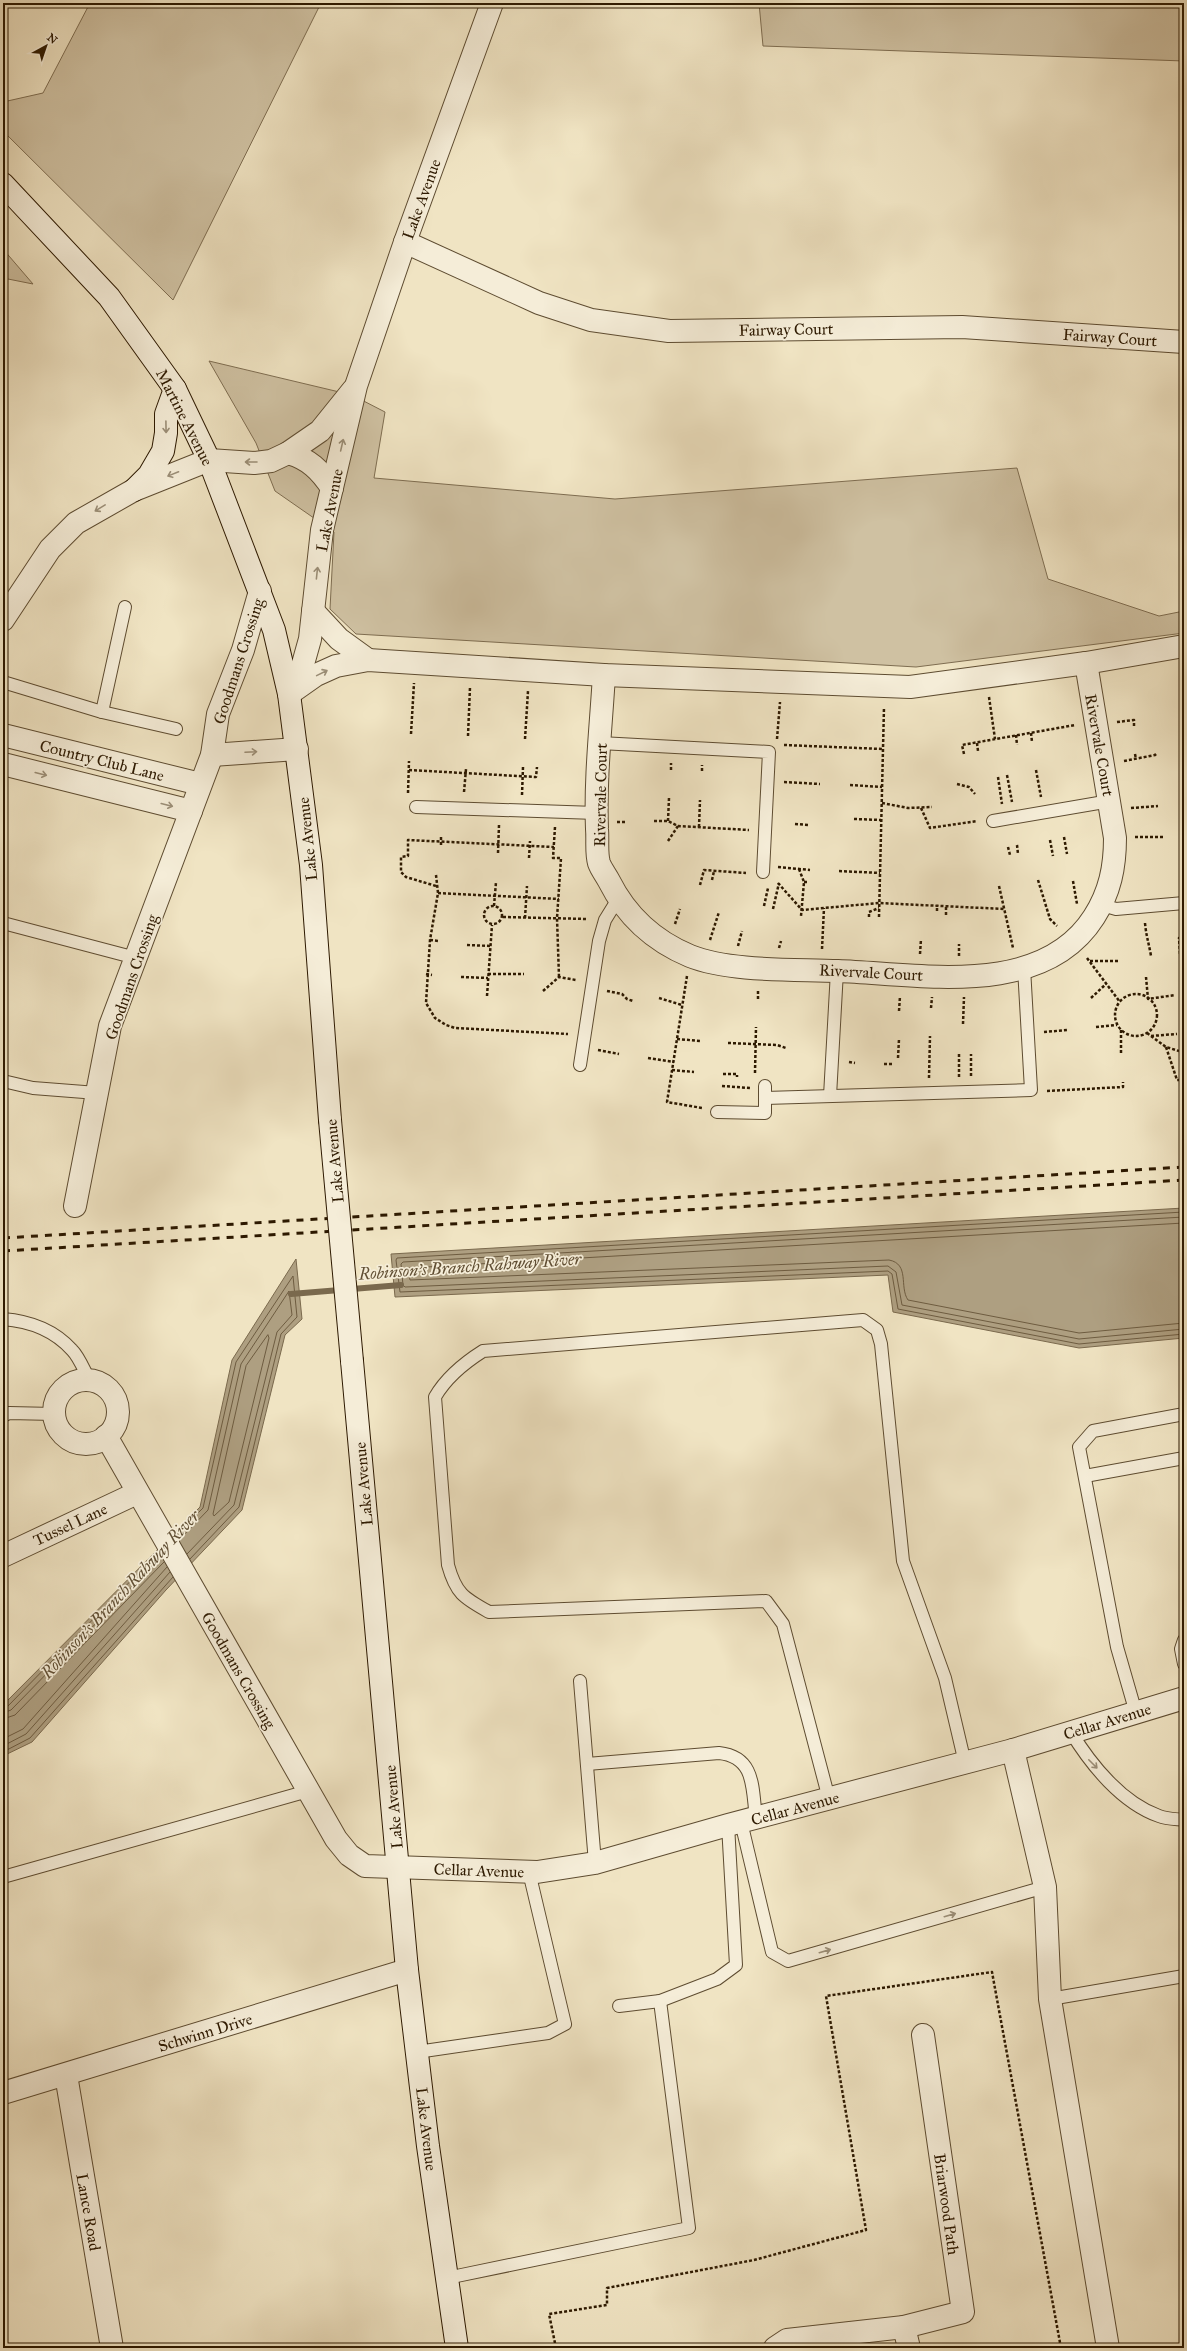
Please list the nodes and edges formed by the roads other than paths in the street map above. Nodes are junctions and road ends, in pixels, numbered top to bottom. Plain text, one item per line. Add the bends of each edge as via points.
1 (492, 3) edge
2 (3, 184) edge
3 (405, 242) junction
4 (1184, 342) edge
5 (356, 386) junction
6 (175, 389) junction
7 (288, 453) junction
8 (209, 460) junction
9 (332, 488) junction
10 (134, 490) junction
11 (260, 591) junction
12 (125, 607) dead end
13 (313, 611) junction
14 (3, 620) edge
15 (1184, 646) edge
16 (368, 660) junction
17 (1086, 663) junction
18 (604, 675) junction
19 (3, 682) edge
20 (289, 694) junction
21 (102, 712) junction
22 (176, 729) dead end
23 (3, 735) edge
24 (600, 743) junction
25 (297, 749) junction
26 (212, 755) junction
27 (3, 764) edge
28 (200, 784) junction
29 (1110, 805) junction
30 (416, 807) road end
31 (190, 811) junction
32 (596, 813) junction
33 (1004, 819) road end
34 (764, 869) road end
35 (618, 899) junction
36 (1183, 903) edge
37 (1102, 905) junction
38 (3, 923) edge
39 (136, 958) junction
40 (1021, 969) junction
41 (829, 970) junction
42 (580, 1065) dead end
43 (3, 1081) edge
44 (97, 1093) junction
45 (830, 1096) junction
46 (716, 1112) road end
47 (75, 1206) dead end
48 (3, 1319) edge
49 (89, 1379) junction
50 (54, 1414) junction
51 (1184, 1414) edge
52 (3, 1416) edge
53 (106, 1436) junction
54 (1184, 1458) edge
55 (1085, 1476) junction
56 (138, 1493) junction
57 (3, 1556) edge
58 (1184, 1640) edge
59 (1184, 1664) edge
60 (580, 1681) dead end
61 (1184, 1698) edge
62 (1136, 1712) junction
63 (1071, 1732) junction
64 (1013, 1750) junction
65 (965, 1763) junction
66 (587, 1764) junction
67 (308, 1791) junction
68 (829, 1799) junction
69 (1184, 1820) edge
70 (742, 1822) junction
71 (595, 1863) junction
72 (399, 1868) junction
73 (529, 1872) junction
74 (3, 1877) edge
75 (1045, 1887) junction
76 (407, 1970) junction
77 (1184, 1976) edge
78 (1050, 1999) junction
79 (660, 2001) junction
80 (619, 2006) dead end
81 (923, 2035) dead end
82 (417, 2052) junction
83 (66, 2075) junction
84 (3, 2093) edge
85 (447, 2278) junction
86 (906, 2338) edge
87 (112, 2348) edge
88 (457, 2348) edge
89 (775, 2348) edge
90 (1108, 2348) edge

1 - 3 street, Lake Avenue
2 - 6 street, Martine Avenue via 109,297
3 - 4 street, Fairway Court via 538,303 591,320 669,331 962,327
3 - 5 street, Lake Avenue
5 - 7 street via 320,431
9 -> 5 street, Lake Avenue
6 - 8 street, Martine Avenue
6 -> 10 street via 166,414 163,452 149,475
7 -> 8 street via 271,461 254,463
7 - 9 street via 311,463 323,473
8 -> 10 street
8 - 11 street, Martine Avenue
13 -> 9 street, Lake Avenue via 322,530
10 -> 14 street via 76,524 50,549
11 - 20 street, Martine Avenue via 274,630
11 - 26 street, Goodmans Crossing via 243,650 218,714
12 - 21 lane
13 - 16 street via 338,639
13 - 20 street, Lake Avenue via 310,639
15 - 17 street
16 - 18 street
20 -> 16 street via 336,666
17 - 18 street via 910,687
17 - 29 street, Rivervale Court
18 - 24 street, Rivervale Court
19 - 21 lane
20 - 25 street, Lake Avenue
21 - 22 lane
23 - 28 street, Country Club Lane
24 - 32 street, Rivervale Court
24 - 34 lane via 769,752
26 -> 25 street
25 - 72 street, Lake Avenue, bridge via 311,865 330,1120
26 - 28 street, Goodmans Crossing
27 -> 31 street, Country Club Lane
28 - 31 street, Goodmans Crossing
29 - 33 lane
29 - 37 street, Rivervale Court via 1115,838 1114,867
30 - 32 lane
31 - 39 street, Goodmans Crossing
32 - 35 street, Rivervale Court via 599,862
35 - 41 street, Rivervale Court via 640,925 668,946 697,958 743,966
35 - 42 lane via 605,920
36 - 37 lane via 1116,909
37 - 40 street, Rivervale Court via 1090,923 1072,942 1046,960
38 - 39 lane
39 - 44 street, Goodmans Crossing via 110,1026
40 - 41 street, Rivervale Court via 965,977
40 - 45 lane via 1031,1090
41 - 45 lane
43 - 44 lane via 33,1088
44 - 47 street, Goodmans Crossing
45 - 46 lane via 765,1091 765,1113
48 - 49 lane via 19,1320 46,1329 72,1350
49 - 50 street via 73,1382 60,1392 55,1402
49 - 53 street via 100,1382 115,1398 117,1420
50 - 52 lane via 10,1413
50 - 53 street via 62,1434 70,1440 89,1444
51 - 55 lane via 1093,1431 1080,1447
53 - 56 street, Goodmans Crossing
54 - 55 lane
55 - 62 lane via 1117,1647
56 - 57 street, Tussel Lane
56 - 67 street, Goodmans Crossing
58 - 59 lane via 1181,1650
60 - 66 lane
61 - 62 street, Cellar Avenue
62 - 63 street, Cellar Avenue
63 - 64 street, Cellar Avenue
63 -> 69 lane via 1087,1758 1136,1804 1160,1817
64 - 65 street, Cellar Avenue
64 - 75 street
65 - 68 street, Cellar Avenue
65 - 68 lane via 945,1678 903,1561 882,1344 877,1330 863,1320 483,1351 469,1360 442,1386 436,1397 448,1565 452,1582 464,1598 489,1612 766,1602 783,1624
66 - 70 lane via 729,1754 746,1765 749,1773
66 - 71 lane
67 - 72 street, Goodmans Crossing via 336,1839 349,1855 365,1866
67 - 74 lane
68 - 70 street, Cellar Avenue
70 - 71 street, Cellar Avenue
70 -> 75 lane via 772,1952 788,1961
70 - 79 lane via 736,1965 717,1979
71 - 73 street, Cellar Avenue
72 - 73 street, Cellar Avenue
72 - 76 street, Lake Avenue
73 - 82 lane via 565,2024 548,2034
75 - 78 street
76 - 82 street, Lake Avenue
76 - 83 street, Schwinn Drive
77 - 78 lane
78 - 90 street
79 - 80 lane
79 - 85 lane via 689,2228
81 - 86 street, Briarwood Path via 964,2312
82 - 85 street, Lake Avenue
83 - 84 street, Schwinn Drive
83 - 87 street, Lance Road
85 - 88 street, Lake Avenue
86 - 89 street, Briarwood Path via 787,2340

